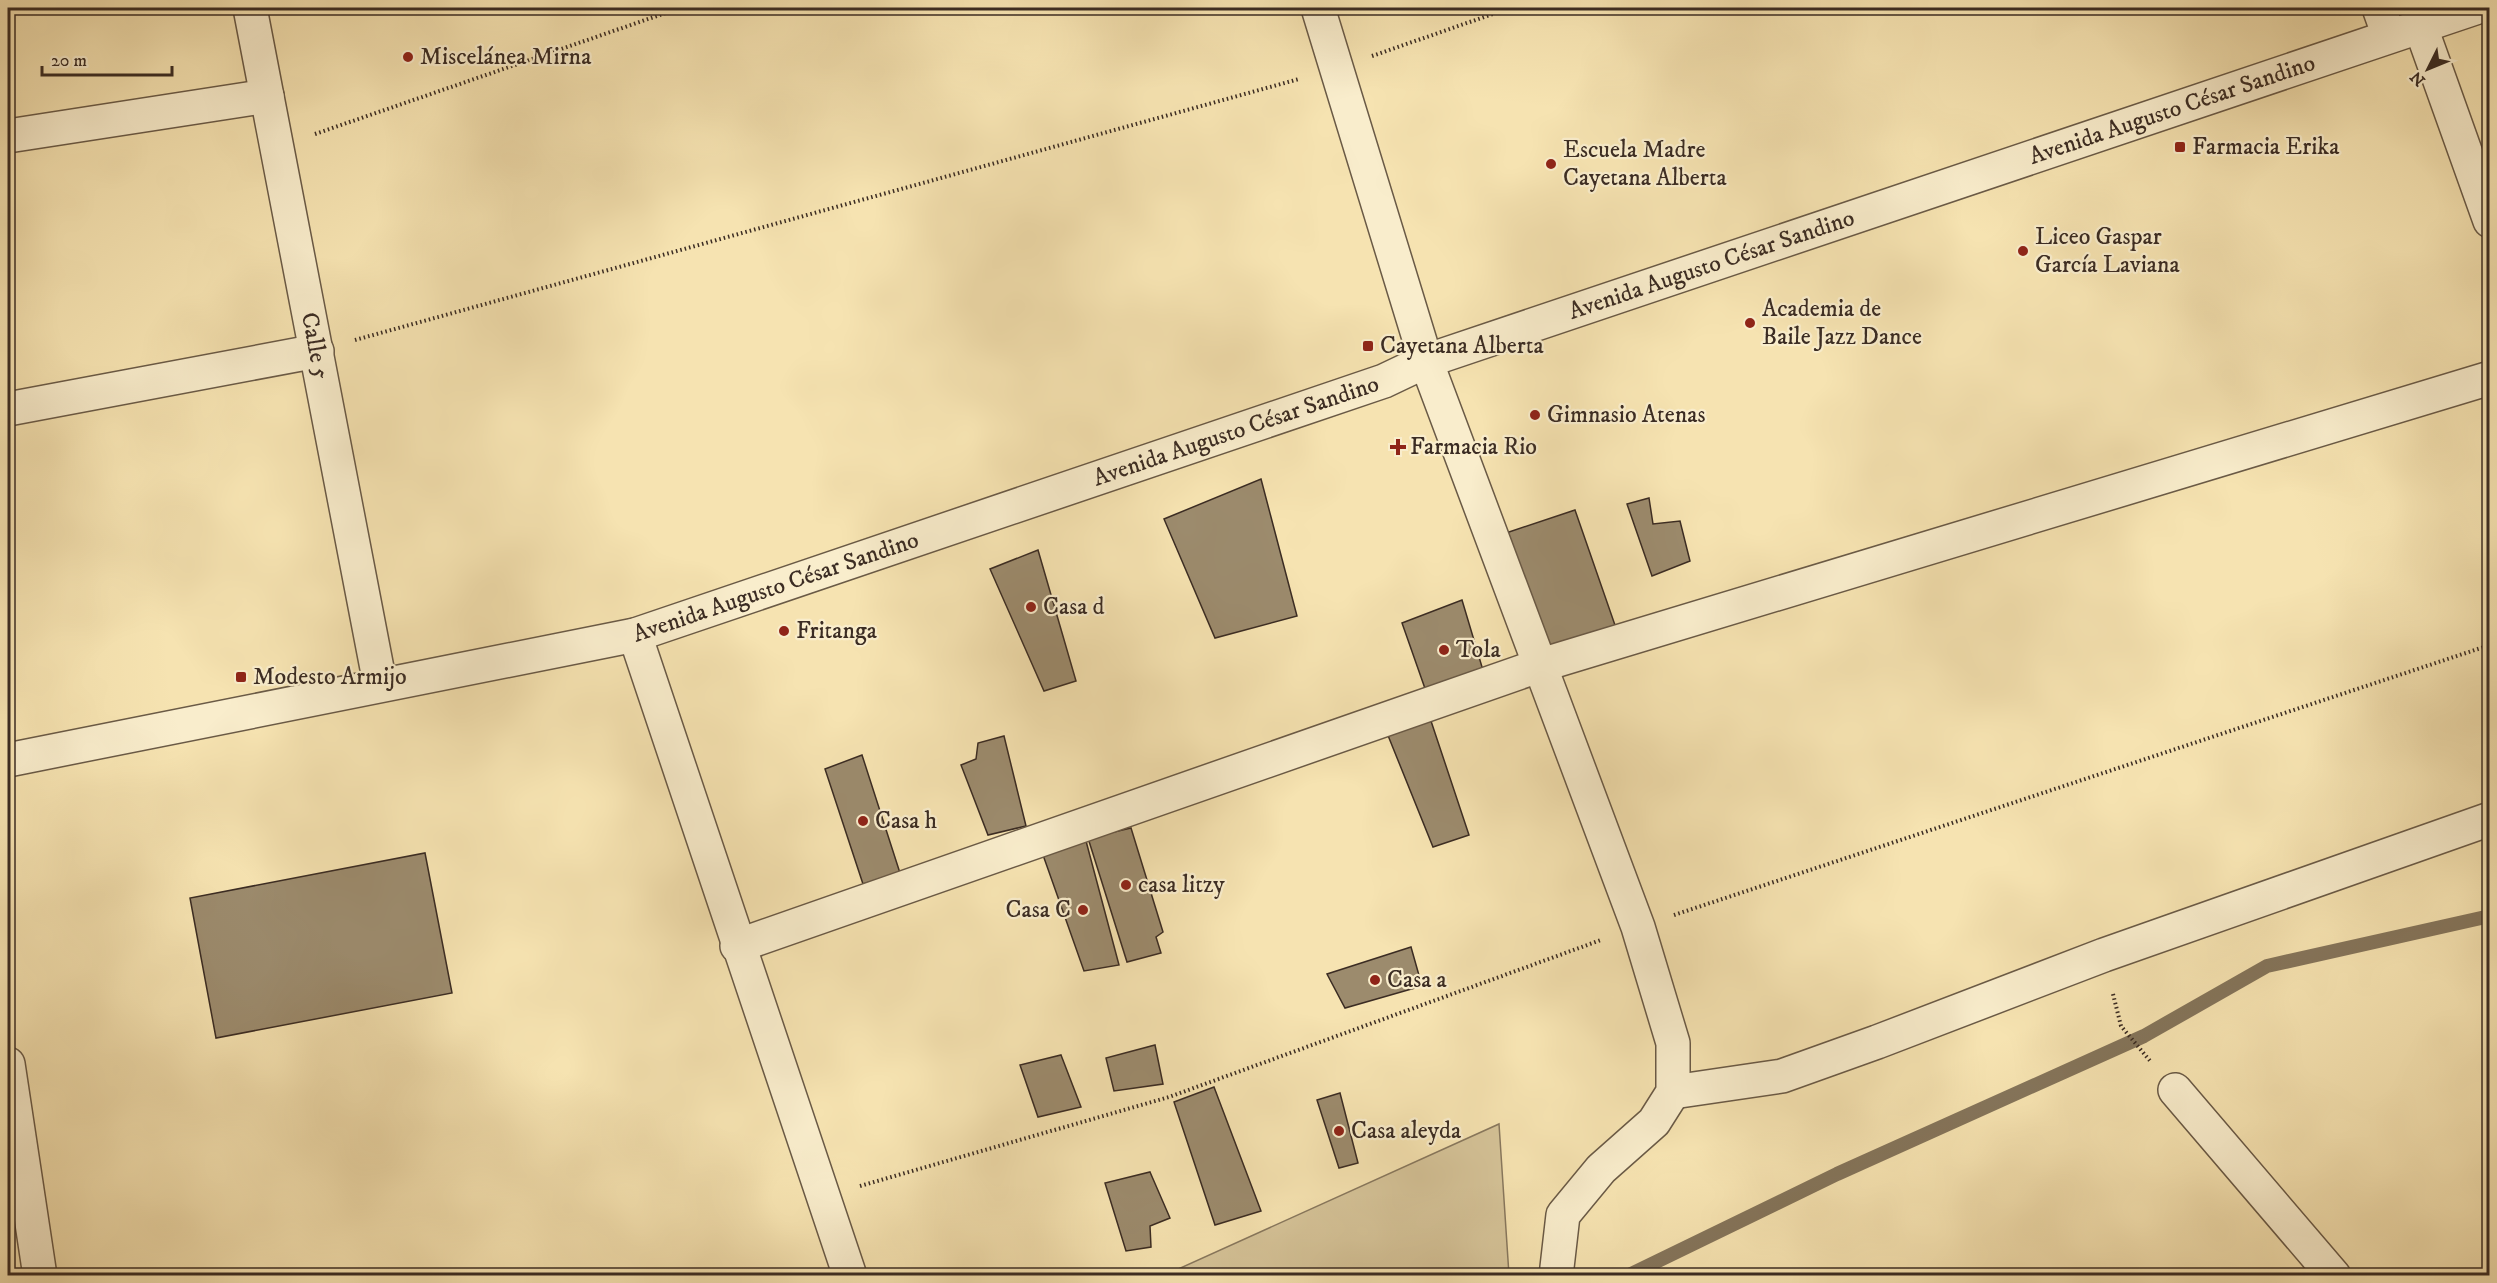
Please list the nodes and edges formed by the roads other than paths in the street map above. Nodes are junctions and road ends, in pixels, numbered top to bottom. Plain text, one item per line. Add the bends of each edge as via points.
1 (250, 8) edge
2 (1318, 8) edge
3 (2475, 8) edge
4 (2384, 22) edge
5 (2420, 25) junction
6 (267, 96) junction
7 (8, 136) edge
8 (2490, 221) edge
9 (316, 351) junction
10 (1426, 361) junction
11 (2490, 378) edge
12 (8, 409) edge
13 (635, 635) junction
14 (1538, 666) junction
15 (380, 684) junction
16 (8, 760) edge
17 (2490, 819) edge
18 (737, 946) junction
19 (8, 1071) edge
20 (2175, 1090) dead end
21 (1673, 1092) junction
22 (2325, 1272) edge
23 (40, 1275) edge
24 (850, 1275) edge
25 (1556, 1275) edge

1 - 6 street, Calle 5
2 - 10 street
3 - 5 street, Avenida Augusto César Sandino
4 - 5 street, Avenida Augusto César Sandino
4 - 10 street, Avenida Augusto César Sandino
5 - 8 street
6 - 7 street
6 - 9 street, Calle 5
9 - 12 street
9 - 15 street, Calle 5
10 - 13 street, Avenida Augusto César Sandino via 1384,381
10 - 14 street
11 - 14 street
13 - 15 street, Avenida Augusto César Sandino
13 - 18 street
14 - 18 street
14 - 21 street via 1638,927 1673,1043
15 - 16 street, Avenida Augusto César Sandino
17 - 21 street via 2104,955 1782,1076
18 - 24 street
19 - 23 street
20 - 22 street
21 - 25 street via 1653,1122 1601,1169 1563,1215

